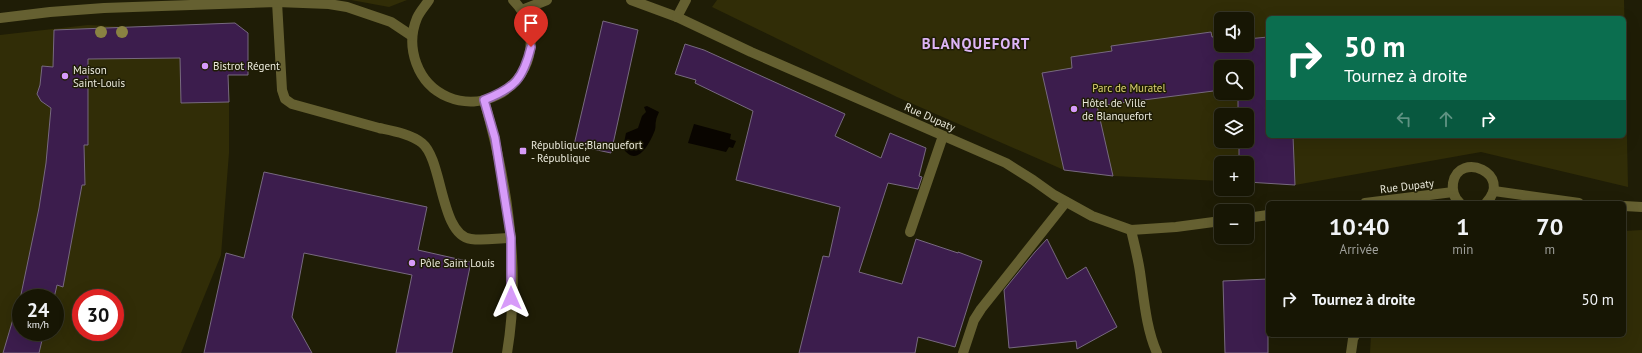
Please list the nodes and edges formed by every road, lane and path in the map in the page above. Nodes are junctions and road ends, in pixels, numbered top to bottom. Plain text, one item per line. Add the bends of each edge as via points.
1 (430, 0) edge
2 (513, 0) edge
3 (548, 0) edge
4 (631, 0) edge
5 (686, 0) edge
6 (277, 2) junction
7 (522, 10) junction
8 (677, 17) junction
9 (0, 18) edge
10 (412, 36) junction
11 (484, 100) junction
12 (943, 136) junction
13 (1494, 191) junction
14 (1453, 192) junction
15 (1381, 201) edge
16 (1458, 201) edge
17 (1488, 201) edge
18 (1565, 201) edge
19 (1066, 202) junction
20 (1626, 206) edge
21 (1642, 207) edge
22 (1266, 215) edge
23 (1254, 217) edge
24 (1214, 223) edge
25 (1131, 230) junction
26 (910, 232) dead end
27 (511, 238) junction
28 (1354, 337) edge
29 (507, 353) edge
30 (963, 353) edge
31 (1156, 353) edge
32 (1351, 353) edge

1 - 10 street via 418,16
2 - 7 street
3 - 7 street
4 - 8 street, Rue Dupaty
5 - 8 street
6 - 9 street via 104,8
6 - 10 street via 347,7 391,22
6 - 27 street via 282,90 285,99 292,104 404,134 422,143 430,152 453,225 460,234 470,239
7 - 11 street via 529,28 531,47 526,65 517,82 502,93
8 - 12 street, Rue Dupaty
10 - 11 street via 413,54 420,72 431,87 447,97 465,102
11 - 27 street via 495,138
12 - 19 street, Rue Dupaty via 1006,163
12 - 26 street
13 - 14 street via 1494,184 1488,172 1475,167 1462,170 1457,175
13 - 17 street
13 - 18 street
14 - 15 street, Rue Dupaty
14 - 16 street
19 - 25 street, Rue Dupaty via 1092,216
19 - 30 street via 981,309 974,320
20 - 21 street
22 - 23 street
24 - 25 street, Rue Dupaty
25 - 31 street
27 - 29 street via 511,330
28 - 32 street

